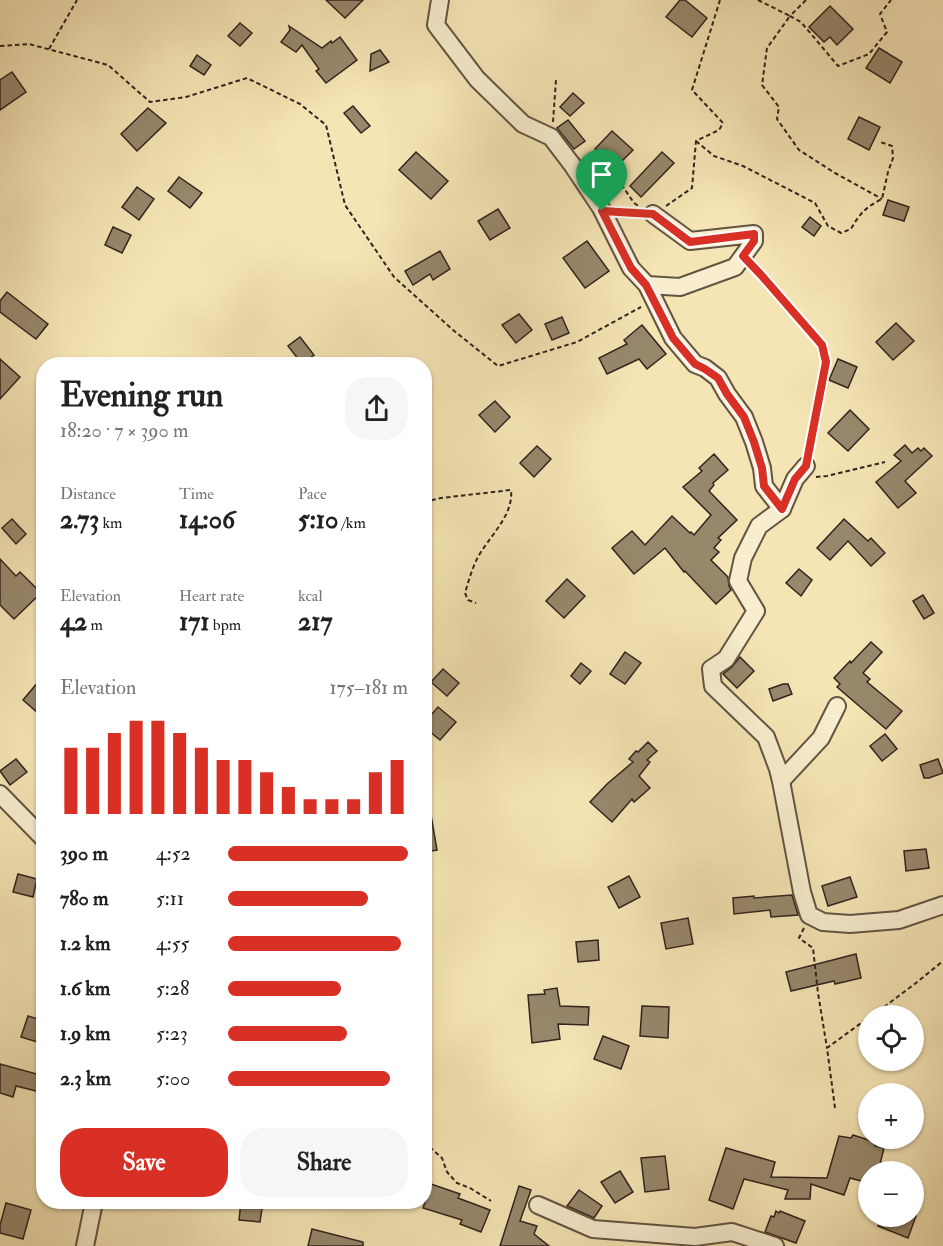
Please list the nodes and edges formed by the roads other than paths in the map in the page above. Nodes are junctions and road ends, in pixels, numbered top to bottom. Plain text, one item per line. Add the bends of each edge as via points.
1 (440, 0) edge
2 (653, 214) road end
3 (650, 292) junction
4 (800, 472) road end
5 (782, 509) junction
6 (837, 706) dead end
7 (781, 781) junction
8 (0, 794) edge
9 (36, 831) edge
10 (943, 905) edge
11 (538, 1205) dead end
12 (93, 1209) edge
13 (85, 1246) edge
14 (775, 1246) edge

1 - 3 street via 436,25 477,79 524,124 551,137 602,211 631,268
2 - 3 street via 690,242 754,234 754,241 735,267 680,287
3 - 5 street via 673,338 695,364 718,378 744,417 762,468 764,486
4 - 5 street
5 - 7 street via 759,525 743,558 738,581 756,611 726,659 711,669 714,686 766,737
6 - 7 street via 821,738
7 - 10 street via 809,915 823,922 850,924 899,920
8 - 9 street
11 - 14 street via 593,1230 695,1237 732,1232
12 - 13 street

